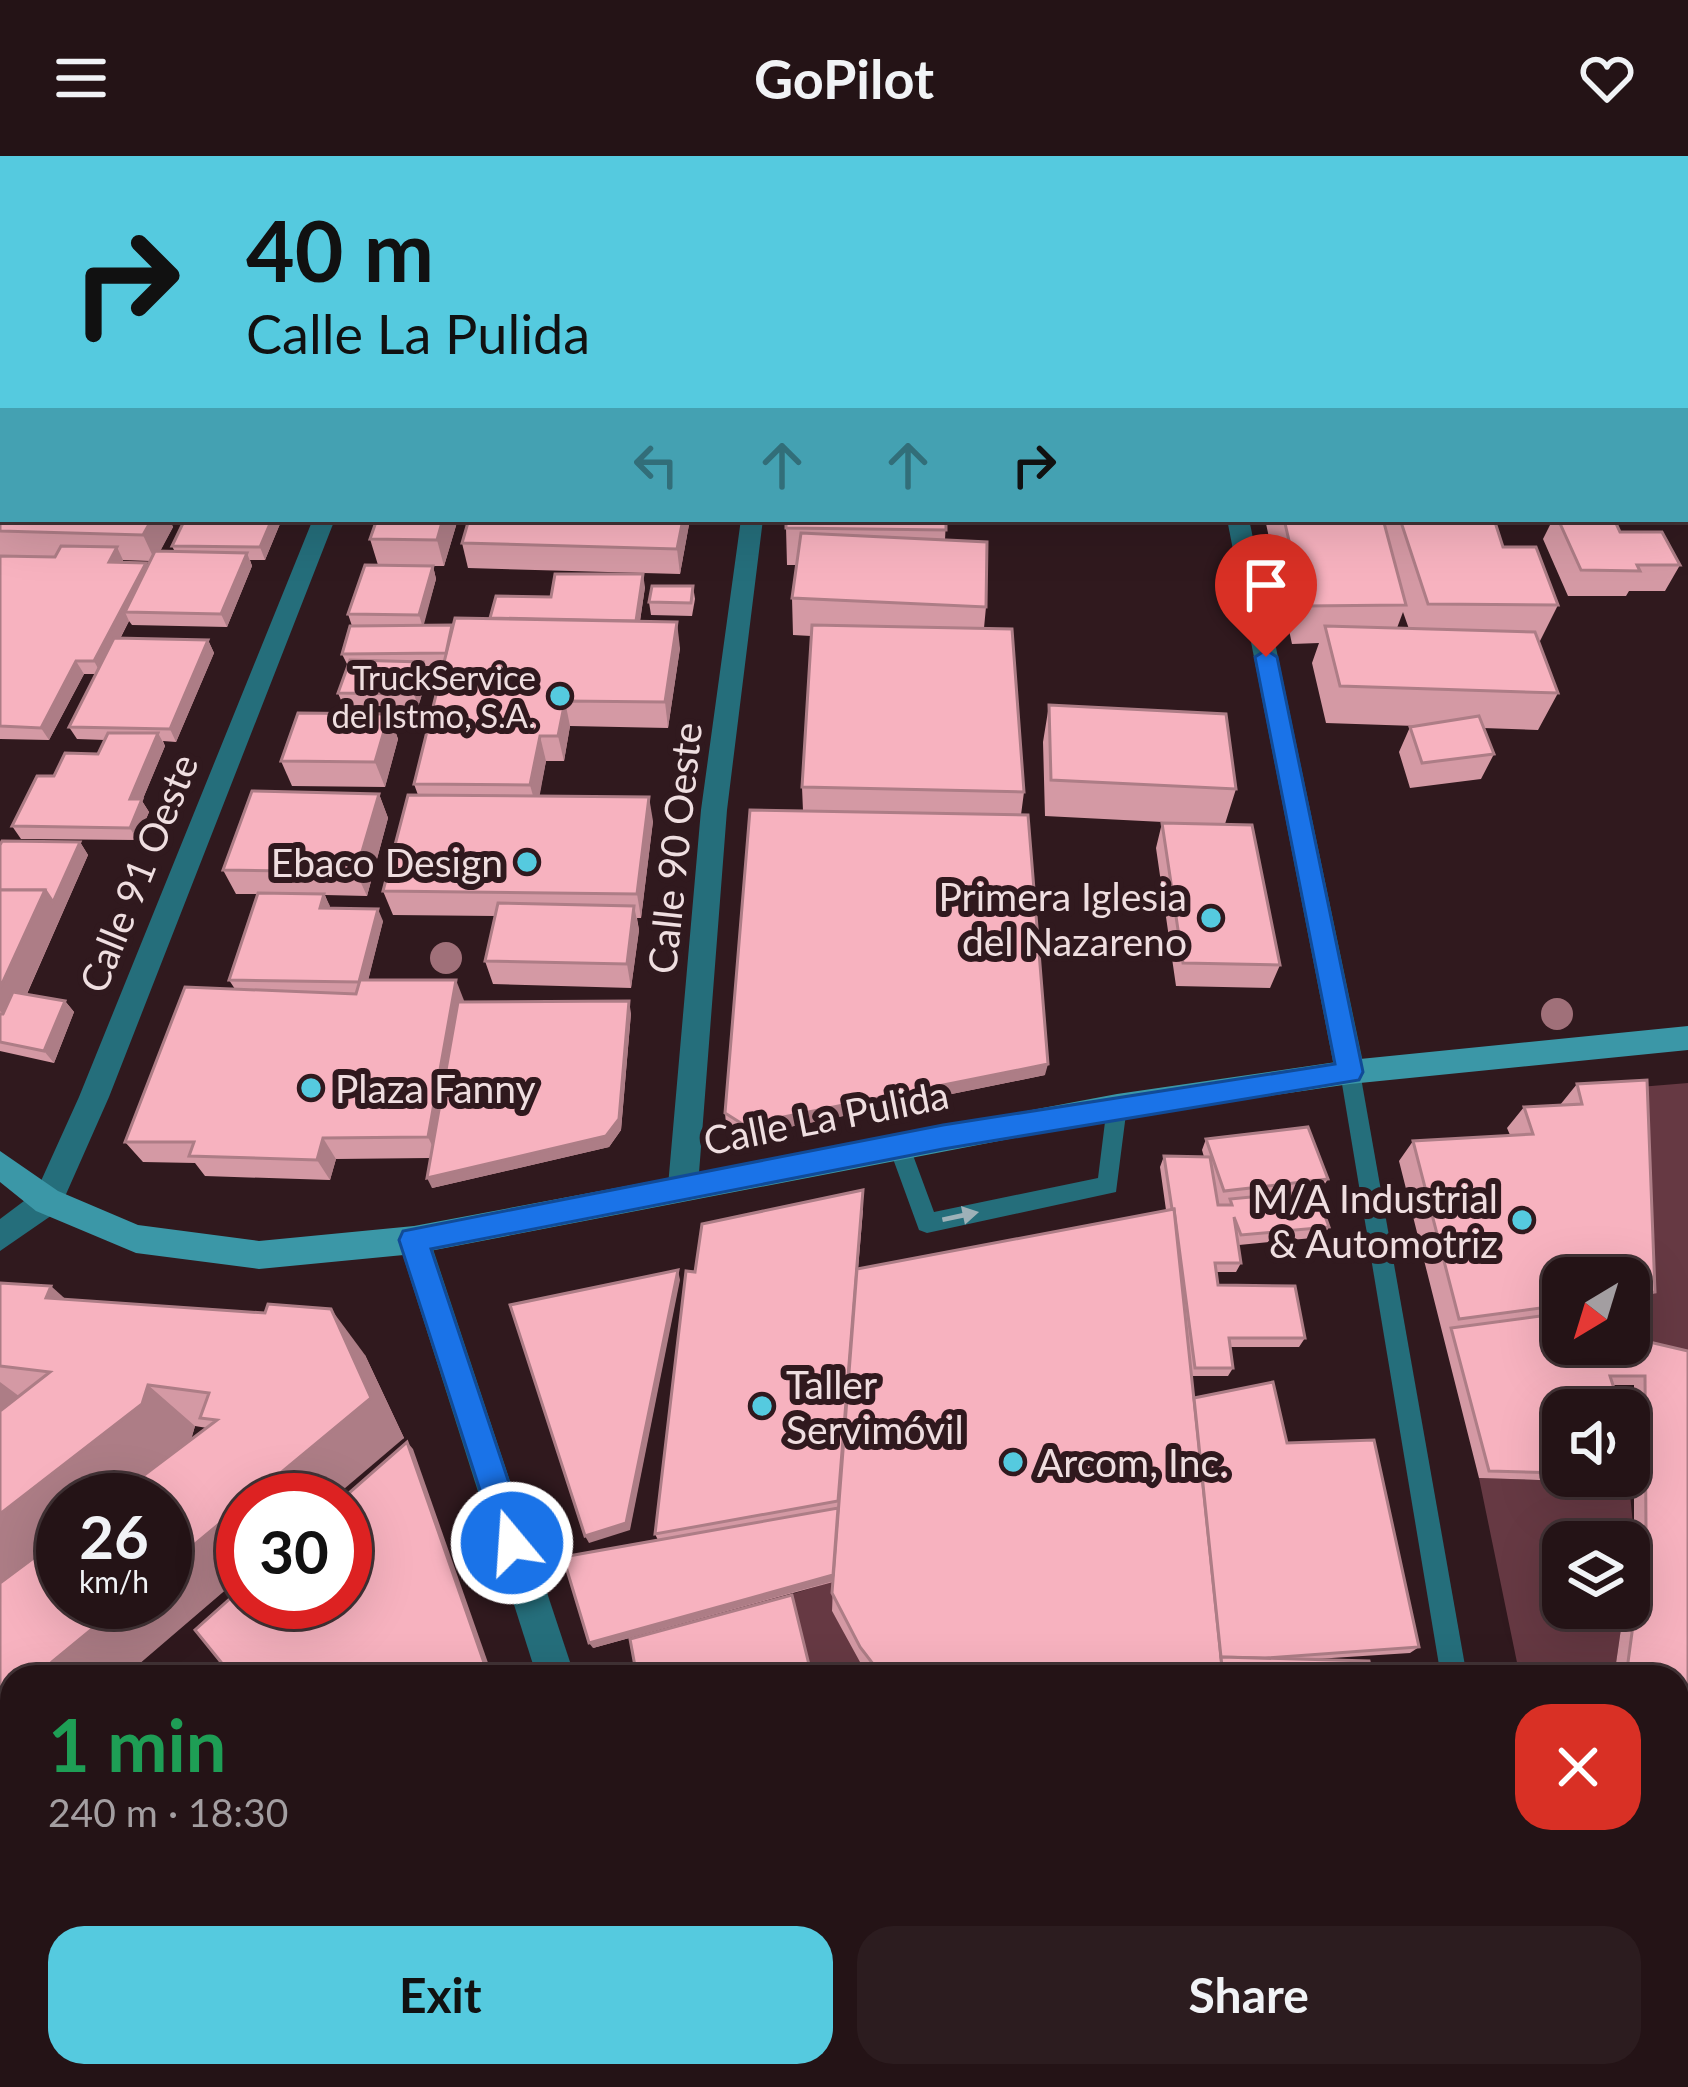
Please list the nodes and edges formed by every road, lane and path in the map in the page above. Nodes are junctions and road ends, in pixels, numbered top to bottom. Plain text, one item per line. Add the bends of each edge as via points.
1 (323, 522) edge
2 (752, 522) edge
3 (1239, 522) edge
4 (1688, 1038) edge
5 (1350, 1072) junction
6 (1117, 1106) junction
7 (899, 1145) junction
8 (0, 1164) edge
9 (683, 1186) junction
10 (47, 1202) junction
11 (0, 1237) edge
12 (414, 1240) junction
13 (550, 1665) edge
14 (1452, 1665) edge

1 - 10 street, Calle 91 Oeste
2 - 9 street, Calle 90 Oeste via 714,810
3 - 5 street
4 - 5 main road, Calle La Pulida
5 - 6 main road, Calle La Pulida
5 - 14 lane
6 - 7 main road, Calle La Pulida
7 -> 6 lane via 927,1223 1108,1185
7 - 9 main road, Calle La Pulida
8 - 10 main road, Calle La Pulida
9 - 12 main road, Calle La Pulida
10 - 11 street, Calle 91 Oeste
10 - 12 main road, Calle La Pulida via 136,1239 259,1255
12 - 13 street

